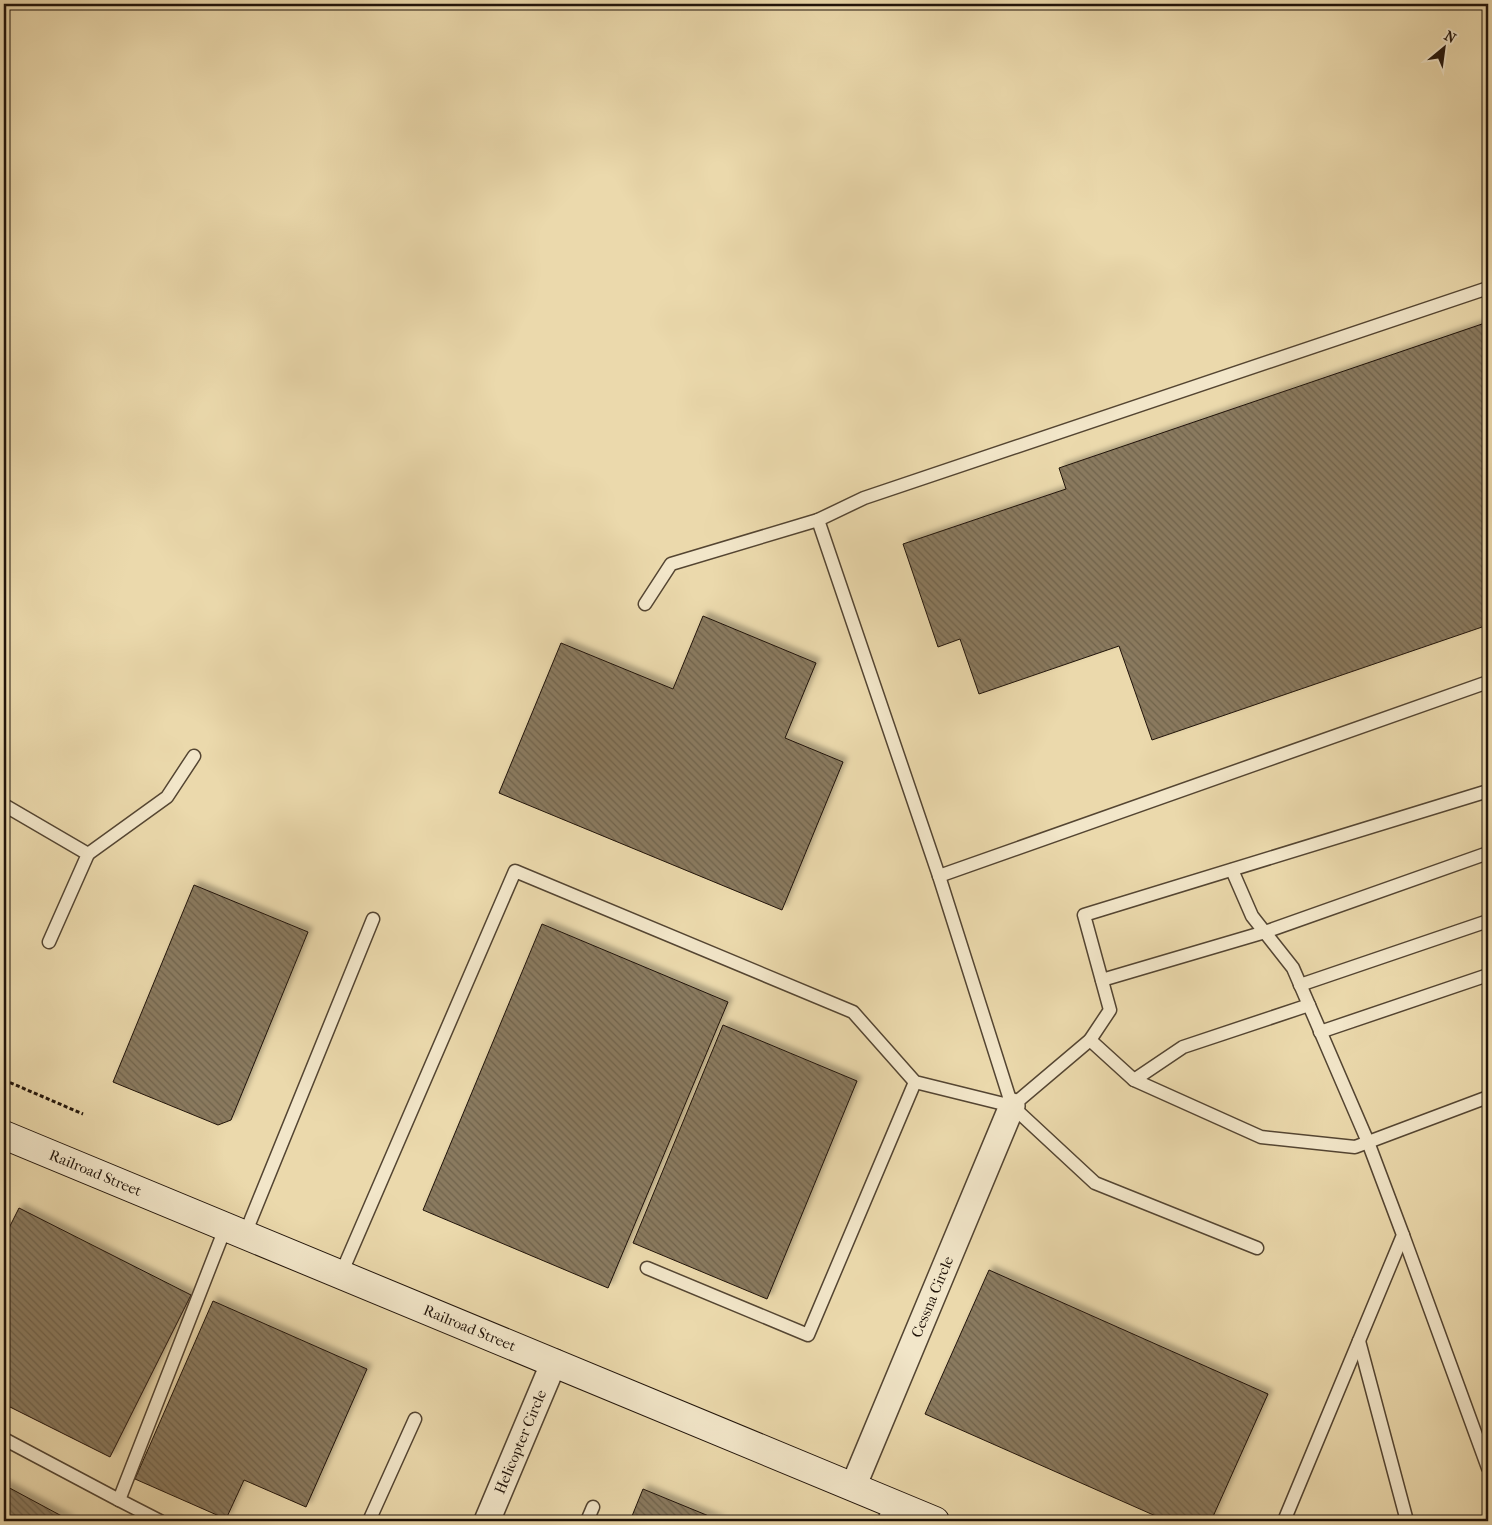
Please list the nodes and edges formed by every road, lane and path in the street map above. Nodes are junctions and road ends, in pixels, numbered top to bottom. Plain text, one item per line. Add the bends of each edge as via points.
1 (1488, 288) edge
2 (818, 520) junction
3 (645, 604) dead end
4 (1488, 682) edge
5 (194, 756) dead end
6 (1488, 791) edge
7 (4, 805) edge
8 (1488, 853) edge
9 (88, 854) junction
10 (1232, 870) junction
11 (938, 876) junction
12 (373, 919) dead end
13 (1488, 921) edge
14 (1265, 932) junction
15 (48, 942) dead end
16 (1488, 974) edge
17 (1102, 980) junction
18 (1300, 984) junction
19 (1309, 1005) junction
20 (1320, 1032) junction
21 (1090, 1040) junction
22 (4, 1080) edge
23 (1134, 1080) junction
24 (915, 1082) junction
25 (1488, 1097) edge
26 (1012, 1106) junction
27 (83, 1114) dead end
28 (4, 1134) edge
29 (1368, 1142) junction
30 (235, 1230) junction
31 (1403, 1235) junction
32 (1257, 1248) dead end
33 (647, 1268) dead end
34 (342, 1274) junction
35 (1359, 1341) junction
36 (554, 1362) junction
37 (415, 1419) dead end
38 (4, 1439) edge
39 (1488, 1468) edge
40 (853, 1487) junction
41 (119, 1500) junction
42 (593, 1507) dead end
43 (888, 1512) edge
44 (160, 1521) edge
45 (369, 1521) edge
46 (487, 1521) edge
47 (587, 1521) edge
48 (935, 1521) edge
49 (1284, 1521) edge
50 (1408, 1521) edge

1 - 2 lane via 864,498
2 - 3 lane via 671,564
2 - 11 lane
4 - 11 lane
5 - 9 lane via 167,797
6 - 10 lane
7 - 9 lane
8 - 14 lane
9 - 15 lane
10 - 14 lane via 1252,916
10 - 17 lane via 1084,915
11 - 26 lane
12 - 30 lane
13 - 18 lane
14 - 17 lane
14 - 18 lane via 1293,968
16 - 20 lane
17 - 21 lane via 1110,1010
18 - 19 lane
19 - 20 lane
19 - 23 lane via 1183,1047
20 - 29 lane
21 - 23 lane
21 - 26 lane
22 - 27 path
23 - 29 lane via 1261,1137 1355,1147
24 - 26 lane
24 - 33 lane via 808,1335
24 - 34 lane via 853,1012 515,871
25 - 29 lane
26 - 32 lane via 1095,1183
26 - 40 street, Cessna Circle
28 - 30 main road, Railroad Street
29 - 31 lane
30 - 34 main road, Railroad Street
30 - 41 lane
31 - 35 lane
31 - 39 lane
34 - 36 main road, Railroad Street
35 - 49 lane
35 - 50 lane
36 - 40 main road, Railroad Street
36 - 46 street, Helicopter Circle
37 - 45 lane
38 - 41 lane
40 - 43 main road, Railroad Street
41 - 44 lane
42 - 47 lane
43 - 48 main road, Railroad Street

